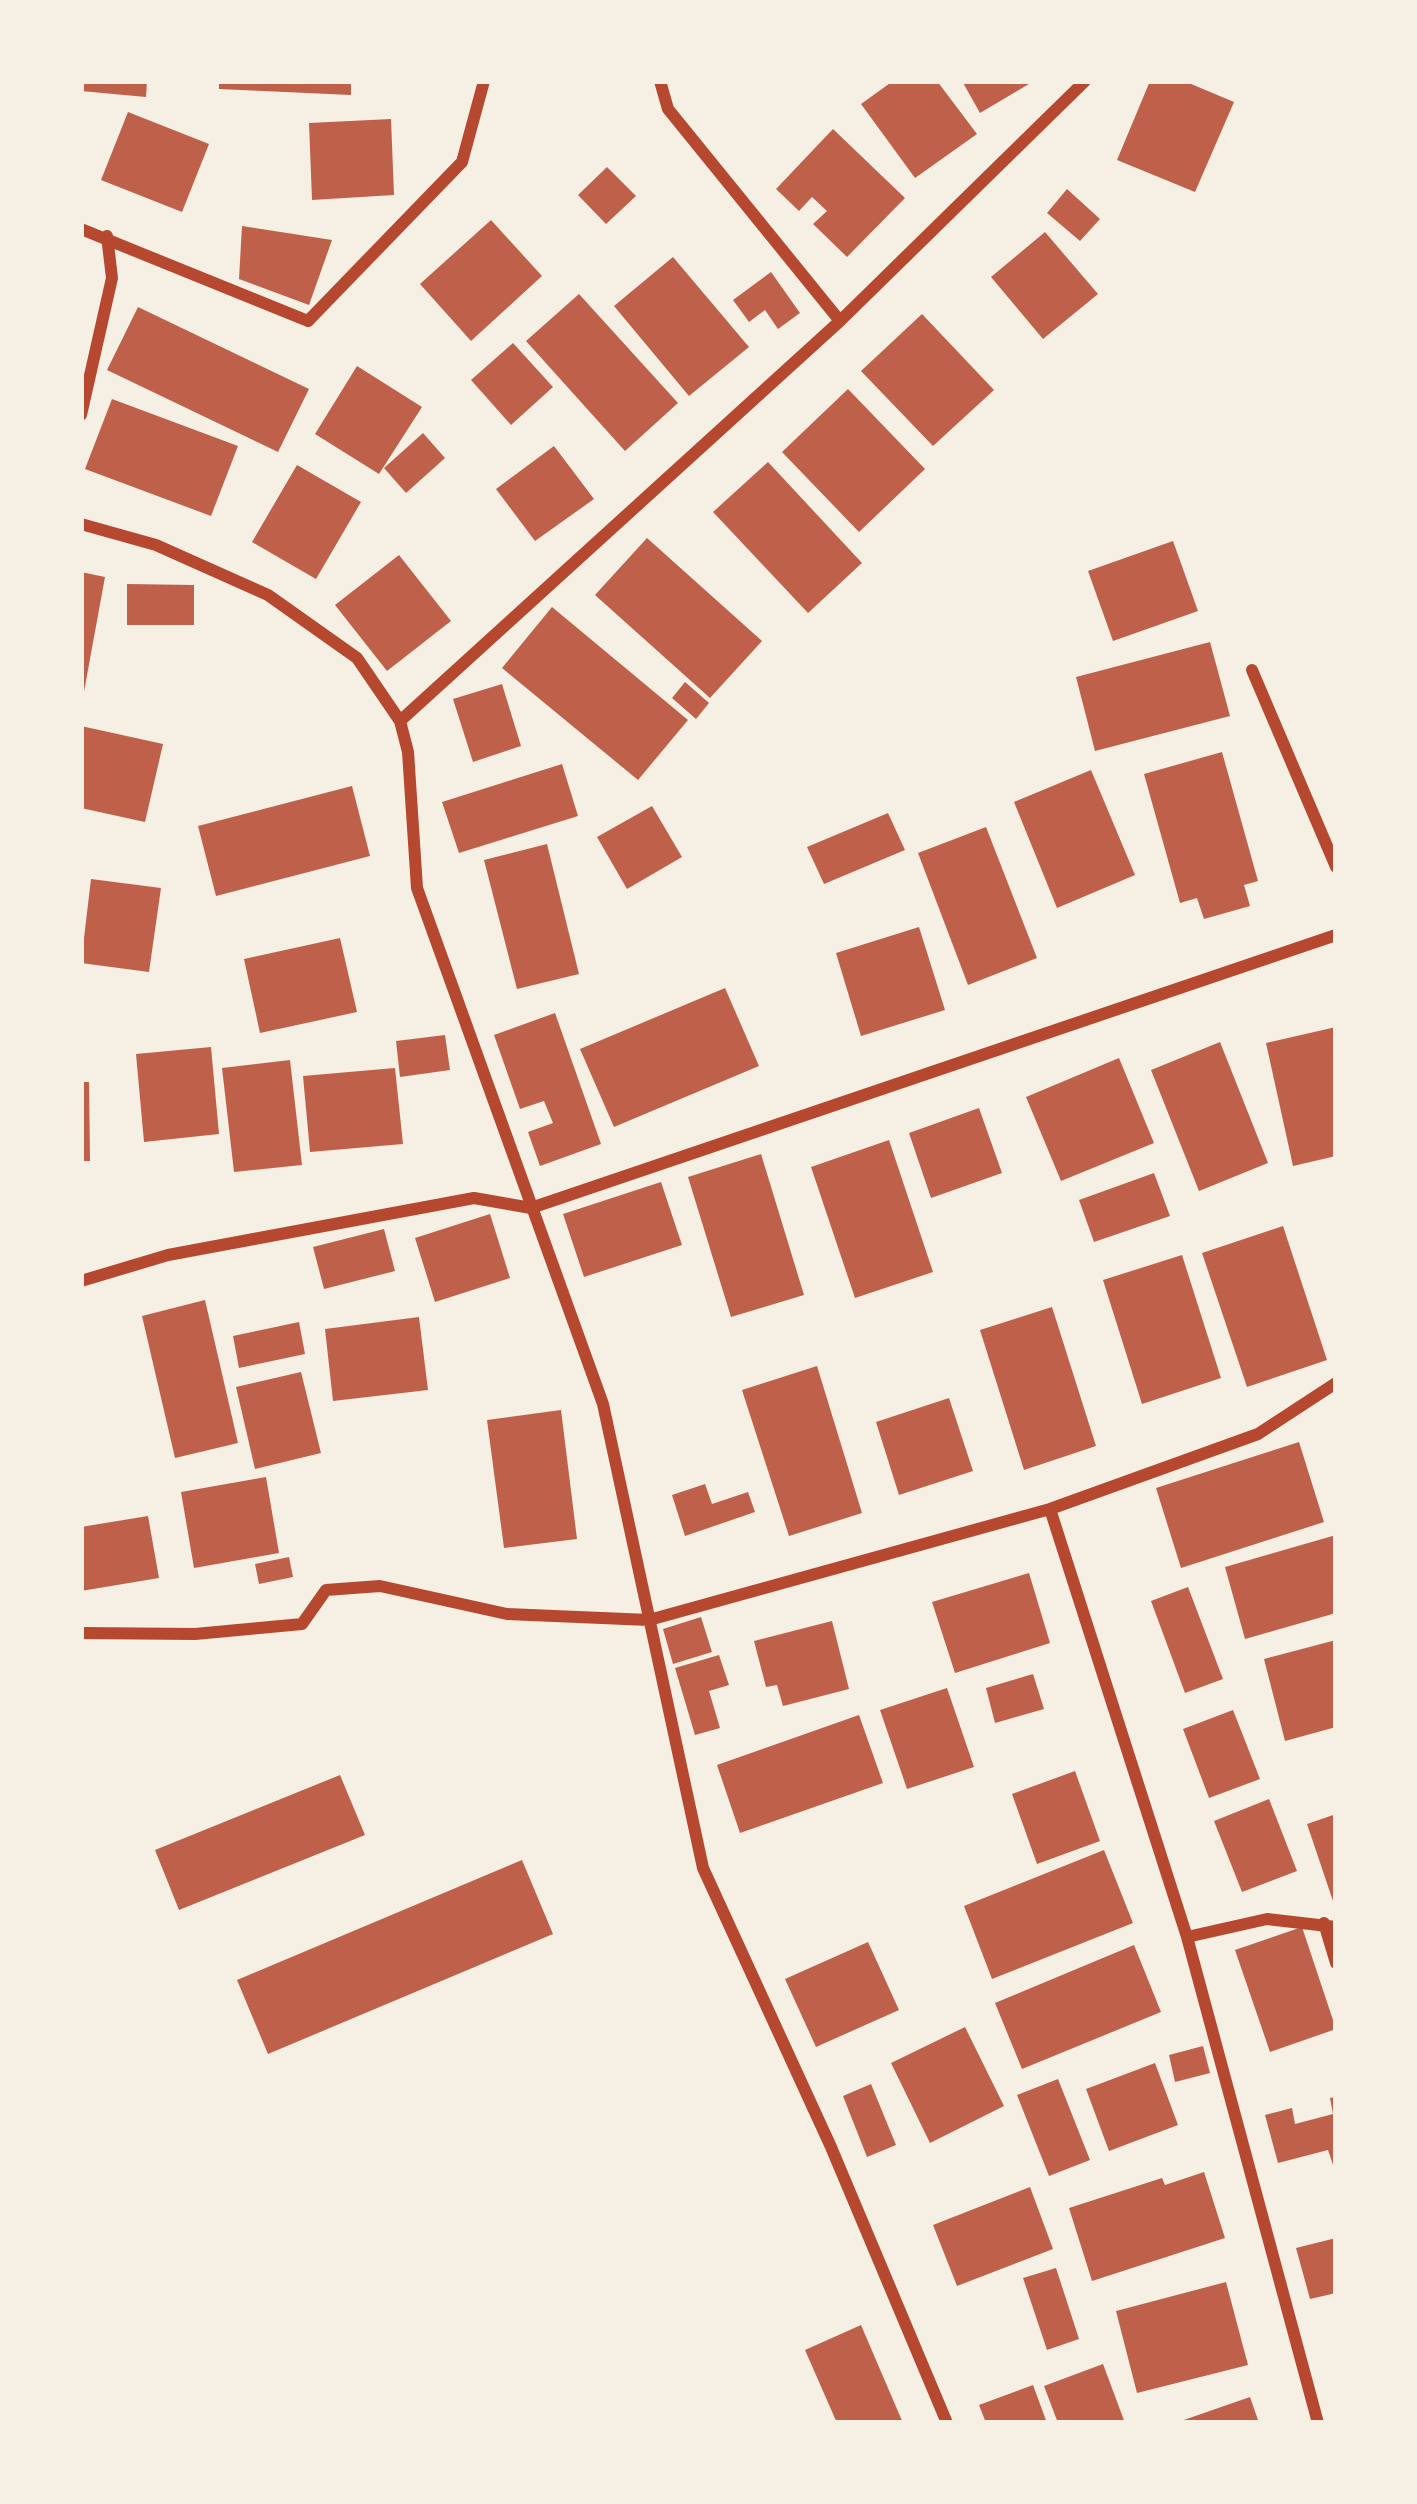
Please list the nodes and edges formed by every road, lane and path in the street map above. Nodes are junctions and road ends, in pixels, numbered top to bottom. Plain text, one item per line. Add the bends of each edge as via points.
1 (484, 81) edge
2 (660, 81) edge
3 (1085, 81) edge
4 (81, 229) edge
5 (107, 236) junction
6 (840, 321) junction
7 (81, 416) edge
8 (81, 524) edge
9 (1252, 670) dead end
10 (400, 721) junction
11 (1336, 867) edge
12 (1336, 935) edge
13 (531, 1208) junction
14 (81, 1281) edge
15 (1336, 1383) edge
16 (1050, 1509) junction
17 (649, 1620) junction
18 (81, 1633) edge
19 (1330, 1925) edge
20 (1187, 1937) junction
21 (1336, 1963) edge
22 (946, 2423) edge
23 (1318, 2423) edge

1 - 5 street via 462,162 308,321
2 - 6 street via 668,109
3 - 6 street
4 - 5 street
5 - 7 street via 112,278
6 - 10 street
8 - 10 street via 156,544 268,595 357,658
9 - 11 street
10 - 13 street via 417,888
12 - 13 street
13 - 14 street via 473,1198 167,1255
13 - 17 street via 603,1404
15 - 16 street via 1258,1434
16 - 17 street
16 - 20 street
17 - 18 street via 507,1614 380,1586 326,1590 302,1624
17 - 22 street via 703,1868
19 - 20 street via 1267,1919
19 - 21 street
20 - 23 street

